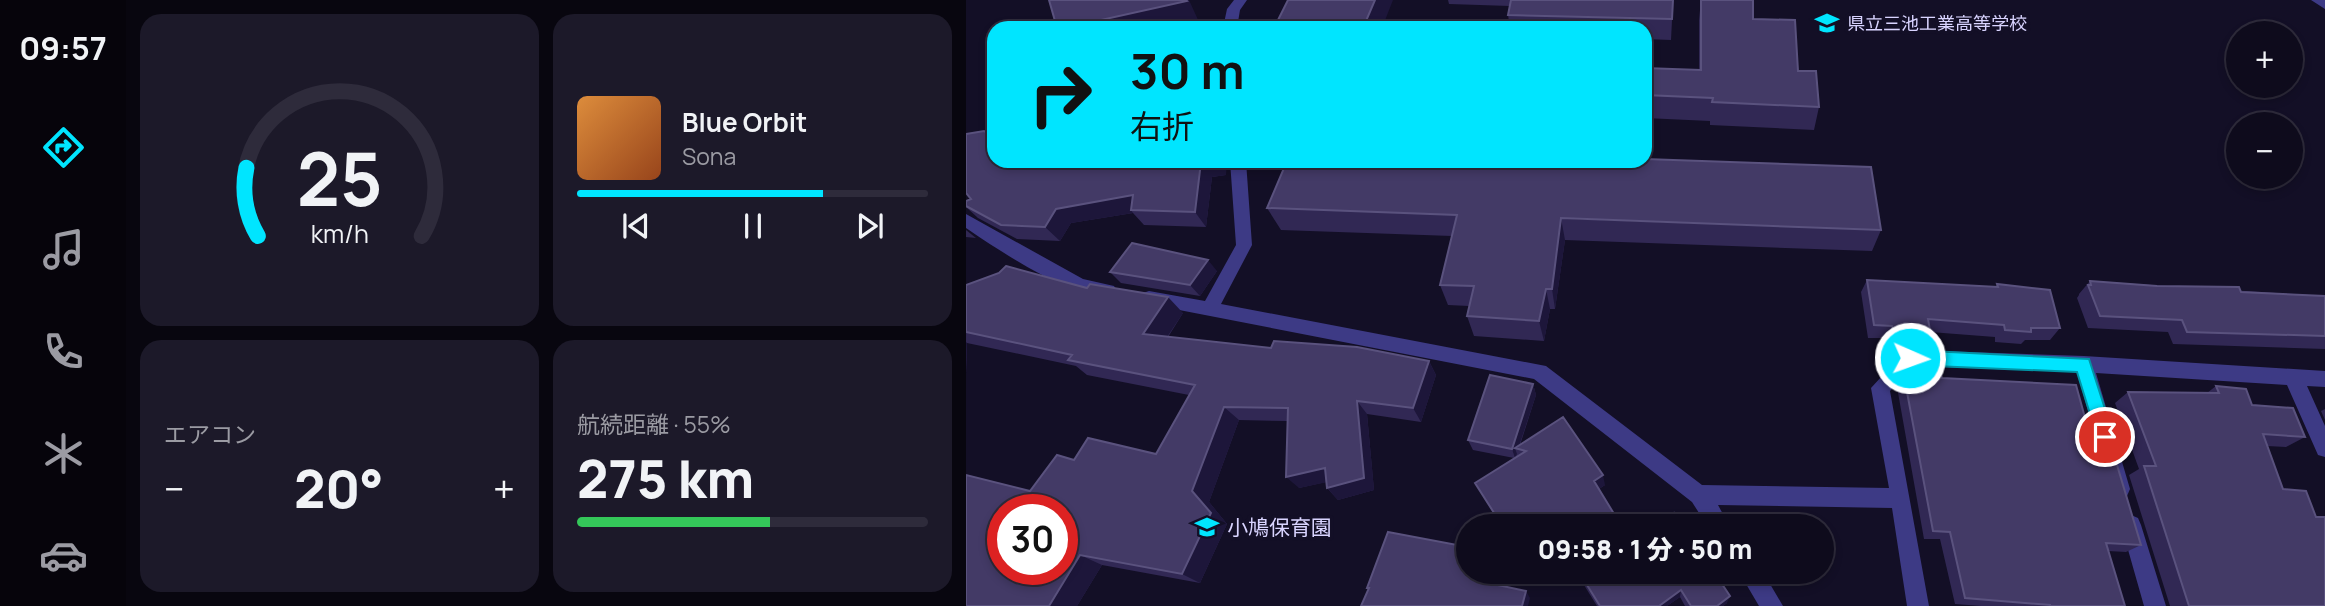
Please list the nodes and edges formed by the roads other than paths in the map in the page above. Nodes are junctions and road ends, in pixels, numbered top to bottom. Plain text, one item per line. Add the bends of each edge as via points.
1 (1241, 0) edge
2 (2317, 0) edge
3 (2325, 5) edge
4 (1231, 21) edge
5 (1239, 168) edge
6 (966, 220) edge
7 (1210, 308) junction
8 (2084, 364) junction
9 (2293, 377) junction
10 (2325, 379) edge
11 (2325, 448) edge
12 (1699, 495) junction
13 (1902, 498) junction
14 (1711, 514) edge
15 (1758, 584) edge
16 (1772, 606) edge
17 (1918, 606) edge
18 (2155, 606) edge

1 - 4 street
2 - 3 street
5 - 7 street via 1244,244
6 - 7 street via 1080,286
7 - 12 street via 1539,372
8 - 9 street
8 - 13 street via 1910,358 1880,388
8 - 18 street
9 - 10 street
9 - 11 street
12 - 13 street
12 - 14 street
13 - 17 street
15 - 16 street

